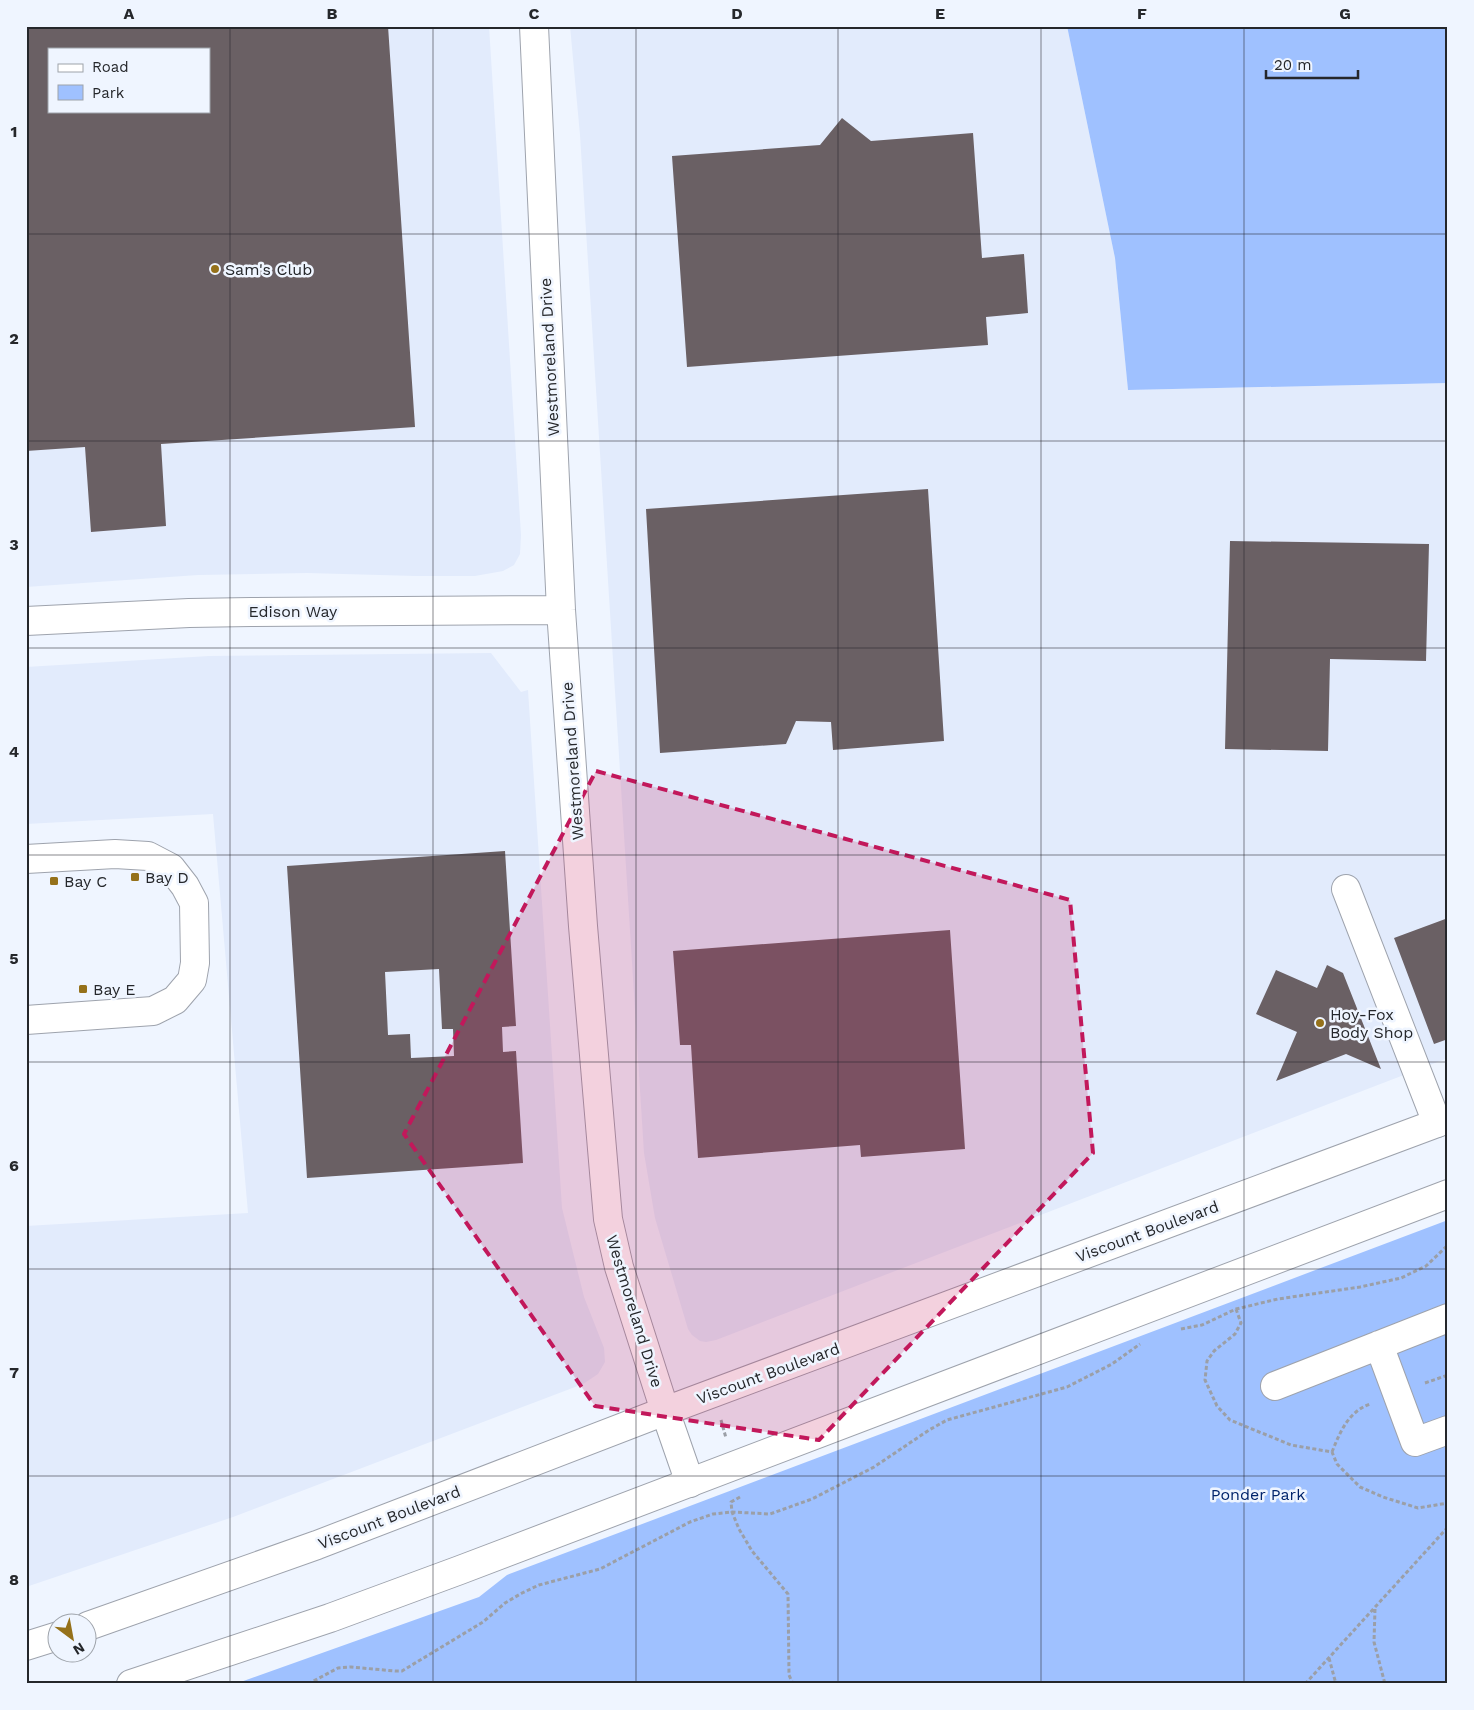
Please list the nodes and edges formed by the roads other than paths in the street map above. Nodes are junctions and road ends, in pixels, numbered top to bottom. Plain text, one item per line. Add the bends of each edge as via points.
1 (534, 26) edge
2 (561, 610) junction
3 (26, 621) edge
4 (26, 859) edge
5 (1346, 889) dead end
6 (26, 1020) edge
7 (1443, 1121) edge
8 (1448, 1194) edge
9 (1448, 1318) edge
10 (1379, 1345) junction
11 (1275, 1386) dead end
12 (665, 1411) junction
13 (1448, 1430) edge
14 (690, 1482) junction
15 (98, 1622) edge
16 (48, 1639) edge
17 (26, 1646) edge
18 (131, 1684) edge

1 - 2 main road, Westmoreland Drive
2 - 3 main road, Edison Way via 251,612
2 - 12 main road, Westmoreland Drive via 608,1219 619,1267
4 - 6 main road via 115,854 148,856 172,868 194,903 195,963 192,980 175,1000 153,1011
5 - 7 main road
7 - 12 main road, Viscount Boulevard
8 - 14 main road
9 - 10 main road
10 - 11 main road
10 - 13 main road via 1415,1442
12 - 14 main road, Westmoreland Drive
12 - 15 main road, Viscount Boulevard via 317,1545
14 - 18 main road via 330,1618
16 - 17 main road

